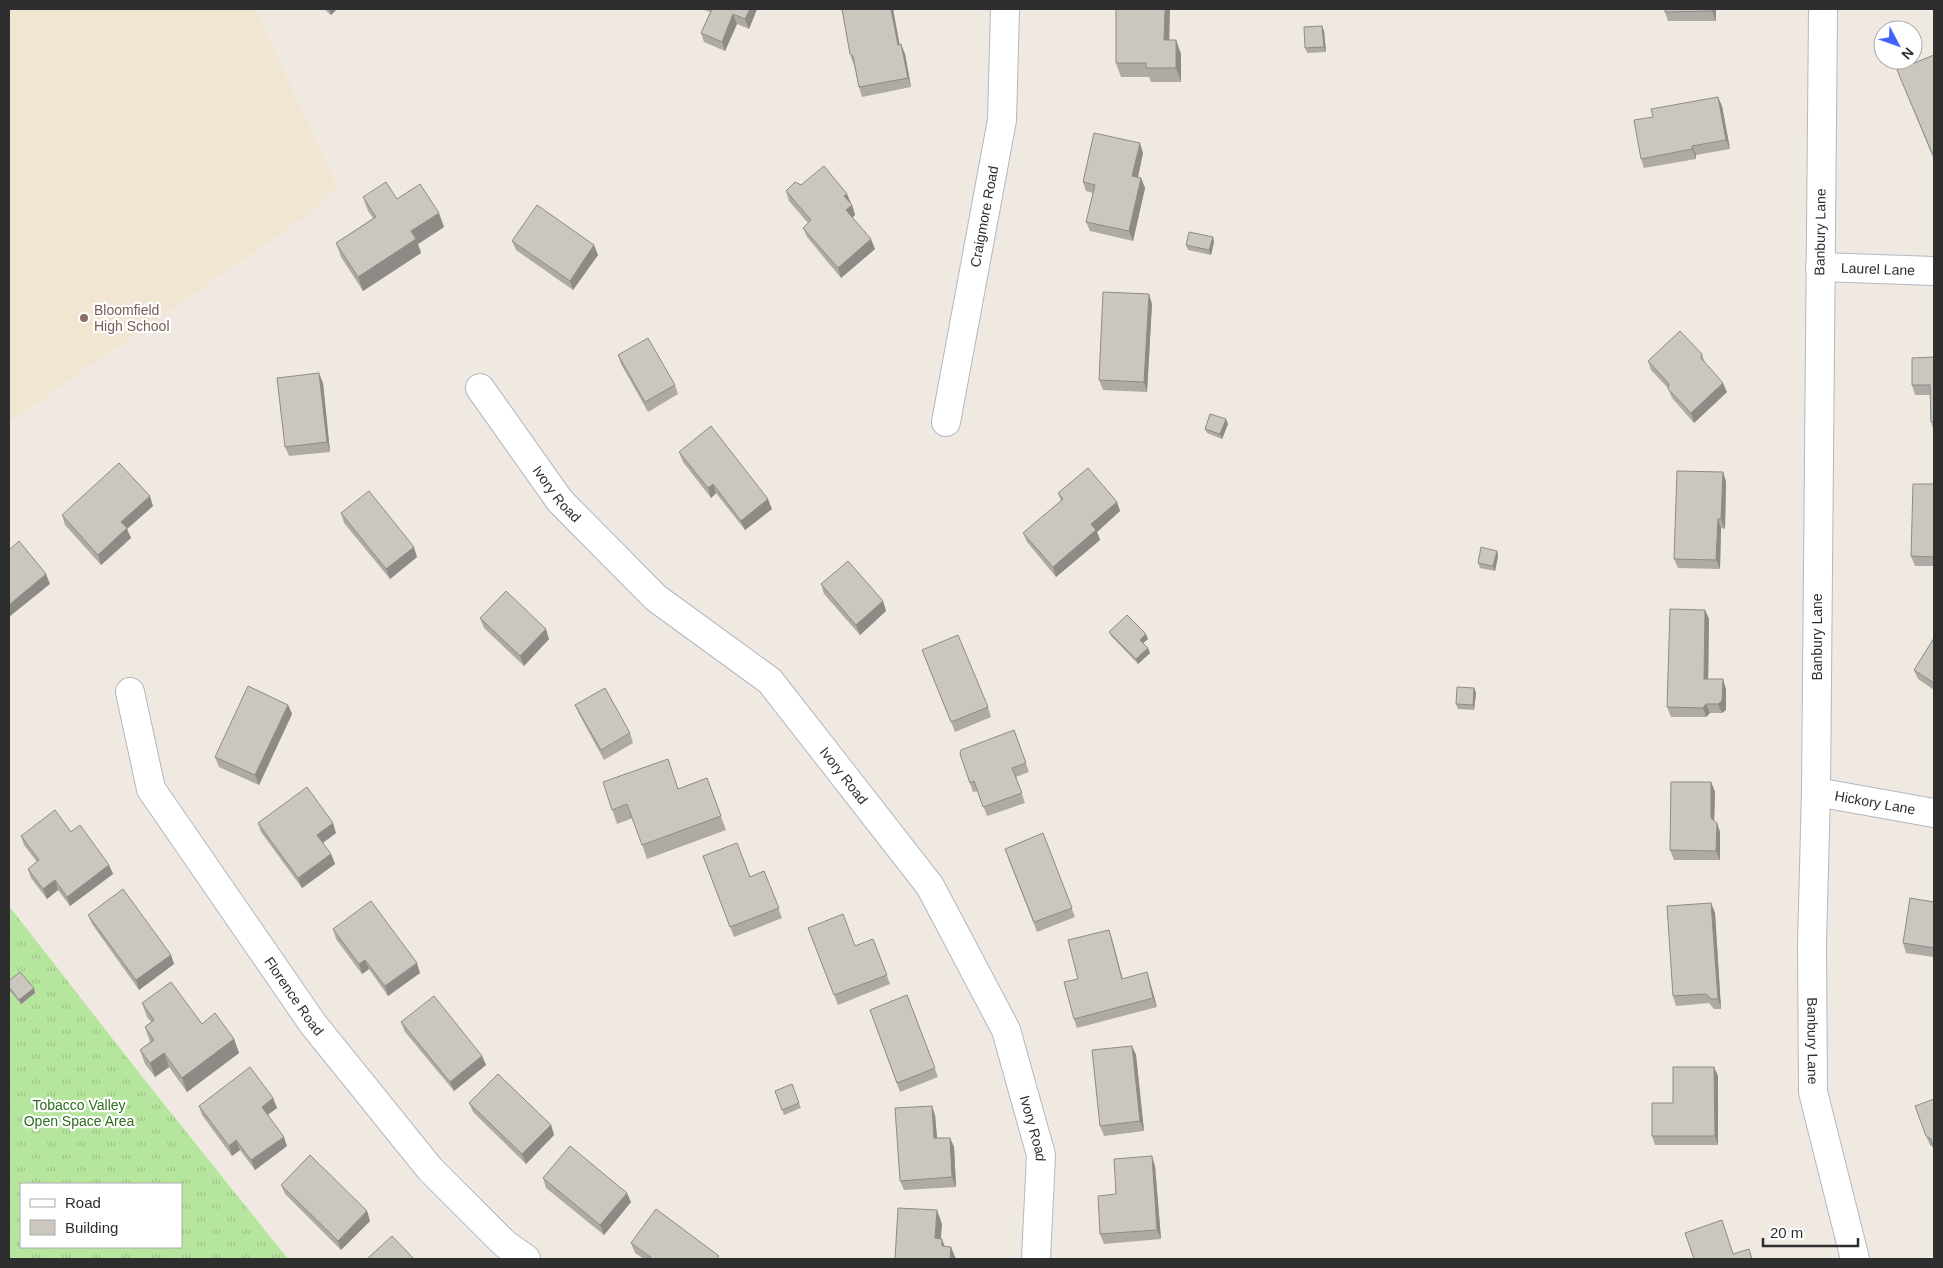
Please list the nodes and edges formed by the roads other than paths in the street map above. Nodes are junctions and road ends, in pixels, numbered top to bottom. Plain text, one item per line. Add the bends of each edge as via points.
1 (1004, 9) edge
2 (1823, 9) edge
3 (1820, 267) junction
4 (1934, 271) edge
5 (480, 388) dead end
6 (946, 422) dead end
7 (130, 692) dead end
8 (1816, 792) junction
9 (1934, 813) edge
10 (526, 1259) edge
11 (1036, 1259) edge
12 (1855, 1259) edge

1 - 6 street, Craigmore Road via 1002,120
2 - 3 street, Banbury Lane
3 - 4 street, Laurel Lane
3 - 8 street, Banbury Lane
5 - 11 street, Ivory Road via 560,501 656,598 770,681 930,886 1006,1030 1041,1155
7 - 10 street, Florence Road via 151,789 313,1024 430,1169 505,1244
8 - 9 street, Hickory Lane
8 - 12 street, Banbury Lane via 1813,1092

